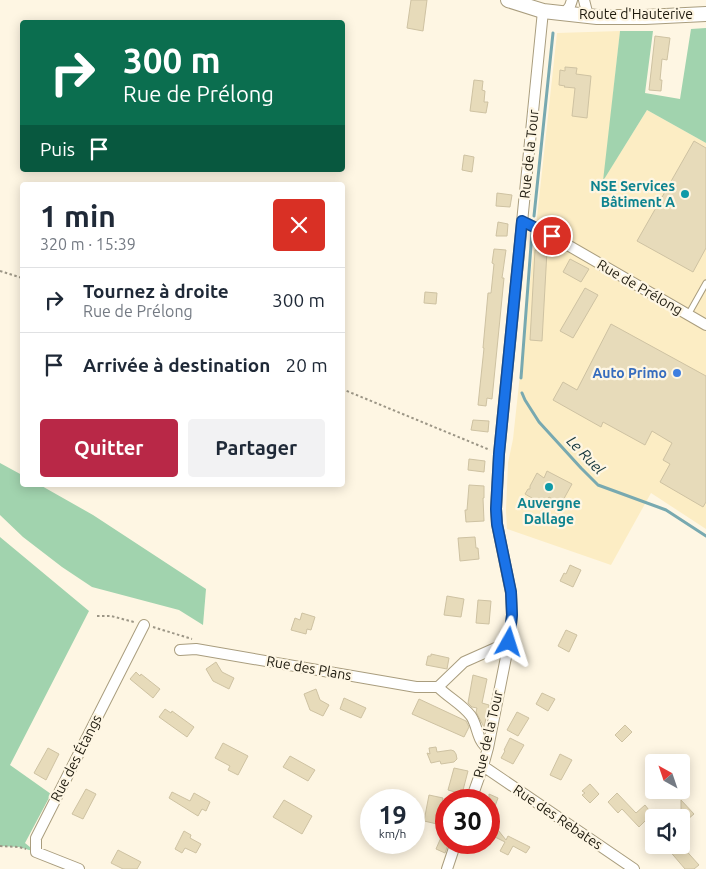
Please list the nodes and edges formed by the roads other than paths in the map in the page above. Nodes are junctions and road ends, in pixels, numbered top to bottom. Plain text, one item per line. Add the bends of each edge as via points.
1 (508, 0) edge
2 (572, 0) edge
3 (584, 0) edge
4 (543, 11) junction
5 (564, 14) junction
6 (706, 14) edge
7 (588, 16) junction
8 (522, 221) junction
9 (706, 283) edge
10 (688, 315) junction
11 (706, 325) edge
12 (144, 625) road end
13 (509, 642) junction
14 (180, 650) dead end
15 (438, 687) junction
16 (488, 748) junction
17 (483, 766) junction
18 (475, 789) edge
19 (452, 854) edge
20 (79, 869) edge
21 (447, 869) edge
22 (634, 869) edge

1 - 4 main road, Route d'Hauterive
2 - 5 street
3 - 7 street
4 - 5 main road, Route d'Hauterive
4 - 8 street, Rue de la Tour
5 - 7 main road, Route d'Hauterive
6 - 7 main road, Route d'Hauterive
8 - 10 street, Rue de Prélong
8 - 13 street, Rue de la Tour via 496,509 511,592
9 - 10 lane
10 - 11 street, Rue de Prélong
12 - 20 street, Rue des Étangs via 36,838 36,852
13 - 15 street via 464,662
13 - 16 street, Rue de la Tour
14 - 15 street, Rue des Plans via 196,649 416,687
15 - 16 street via 472,718 483,745
16 - 17 street, Rue de la Tour
17 - 18 street, Rue de la Tour
17 - 22 street, Rue des Rebates
19 - 21 street

